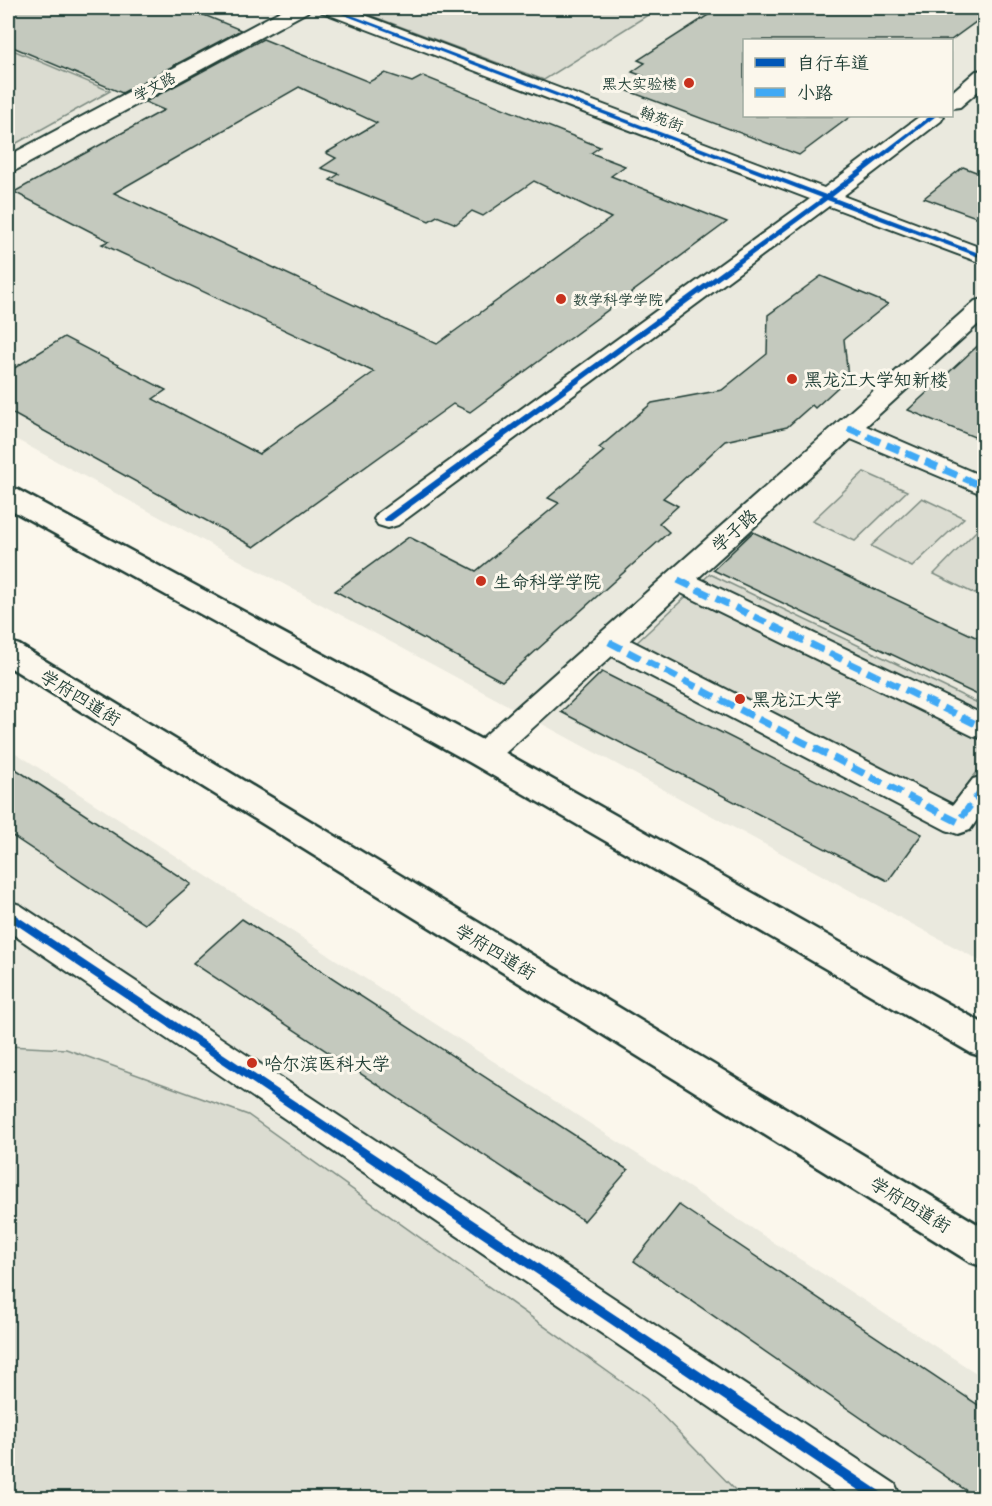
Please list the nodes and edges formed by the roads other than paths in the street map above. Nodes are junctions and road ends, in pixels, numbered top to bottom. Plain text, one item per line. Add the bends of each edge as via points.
1 (300, 8) edge
2 (329, 8) edge
3 (984, 76) edge
4 (953, 100) edge
5 (932, 117) edge
6 (8, 165) edge
7 (827, 197) junction
8 (984, 257) edge
9 (984, 306) edge
10 (848, 428) junction
11 (984, 487) edge
12 (8, 496) edge
13 (388, 519) dead end
14 (678, 580) junction
15 (609, 642) junction
16 (8, 652) edge
17 (984, 728) edge
18 (483, 755) junction
19 (984, 787) edge
20 (8, 914) edge
21 (984, 1042) edge
22 (984, 1249) edge
23 (880, 1498) edge

1 - 6 street, 学文路
2 - 7 street, 翰苑街
3 - 4 street
5 - 7 street
7 - 8 street, 翰苑街
7 - 13 street
9 - 10 street, 学子路
10 - 11 street
10 - 14 street, 学子路
12 - 18 main road
14 - 15 street, 学子路
14 - 17 street
15 - 18 street, 学子路
15 - 19 street via 958,822
16 - 22 main road, 学府四道街
18 - 21 main road
20 - 23 street

